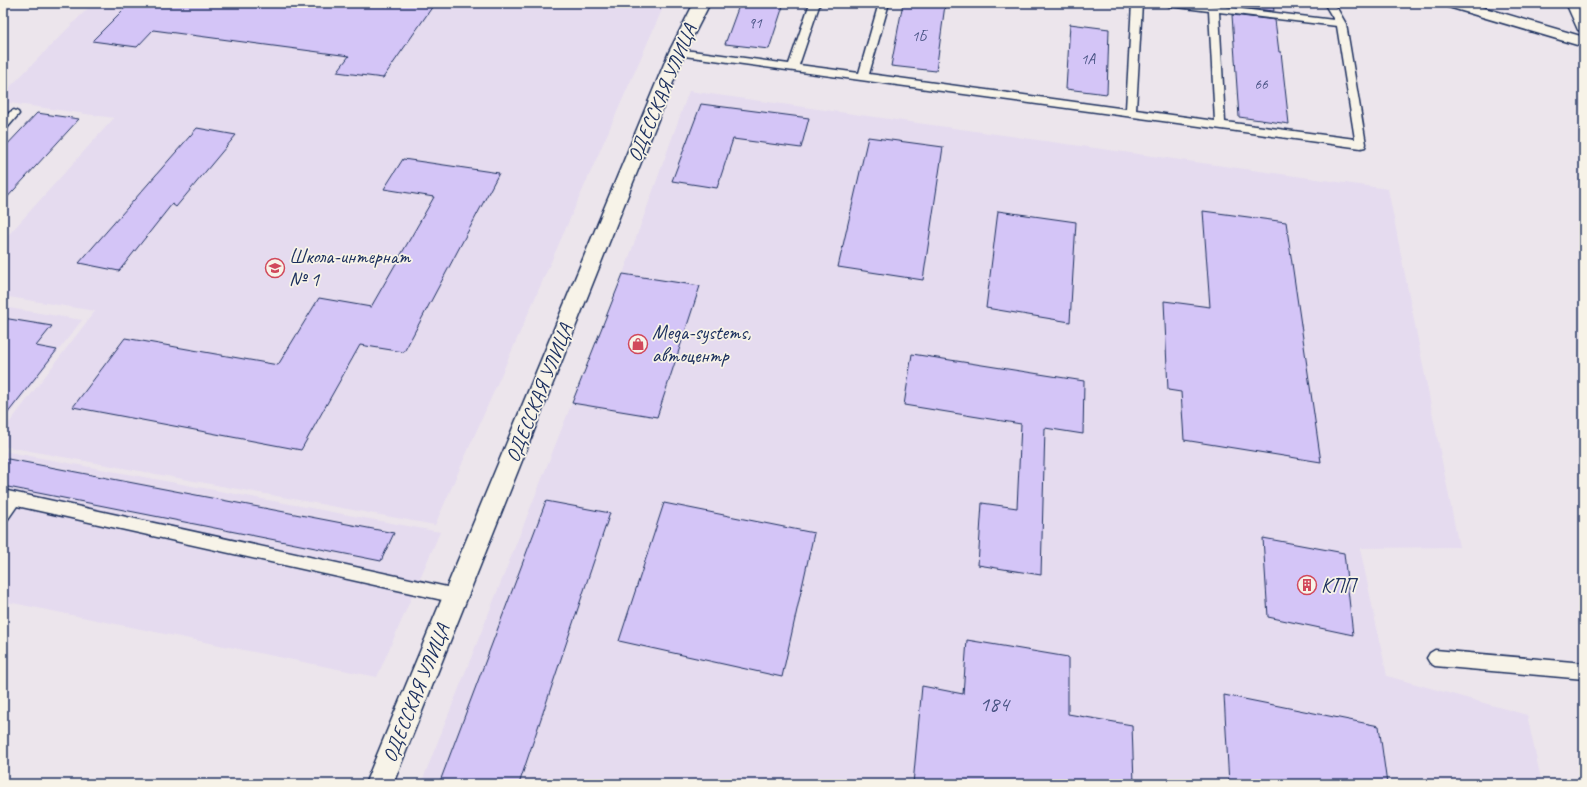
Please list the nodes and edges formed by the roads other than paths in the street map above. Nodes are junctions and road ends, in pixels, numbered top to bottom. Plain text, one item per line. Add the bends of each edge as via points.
1 (702, 3) edge
2 (815, 3) edge
3 (884, 3) edge
4 (1137, 3) edge
5 (1169, 3) edge
6 (1329, 3) edge
7 (1451, 3) edge
8 (1574, 3) edge
9 (1214, 9) junction
10 (1341, 24) junction
11 (1584, 26) edge
12 (1584, 42) edge
13 (677, 52) junction
14 (794, 68) junction
15 (863, 77) junction
16 (1131, 113) junction
17 (14, 114) dead end
18 (3, 125) edge
19 (1220, 125) junction
20 (9, 498) edge
21 (3, 514) edge
22 (456, 596) junction
23 (1435, 658) dead end
24 (1584, 671) edge
25 (379, 784) edge

1 - 13 street, ОДЕССКАЯ УЛИЦА
2 - 14 lane
3 - 15 lane
4 - 16 lane
5 - 9 lane
6 - 10 lane
7 - 12 street
8 - 11 street
9 - 10 lane
9 - 19 lane
10 - 19 lane via 1361,144
13 - 14 lane
13 - 22 street, ОДЕССКАЯ УЛИЦА
14 - 15 lane
15 - 16 lane
16 - 19 lane
17 - 18 lane
20 - 21 lane
20 - 22 lane
22 - 25 street, ОДЕССКАЯ УЛИЦА
23 - 24 lane

